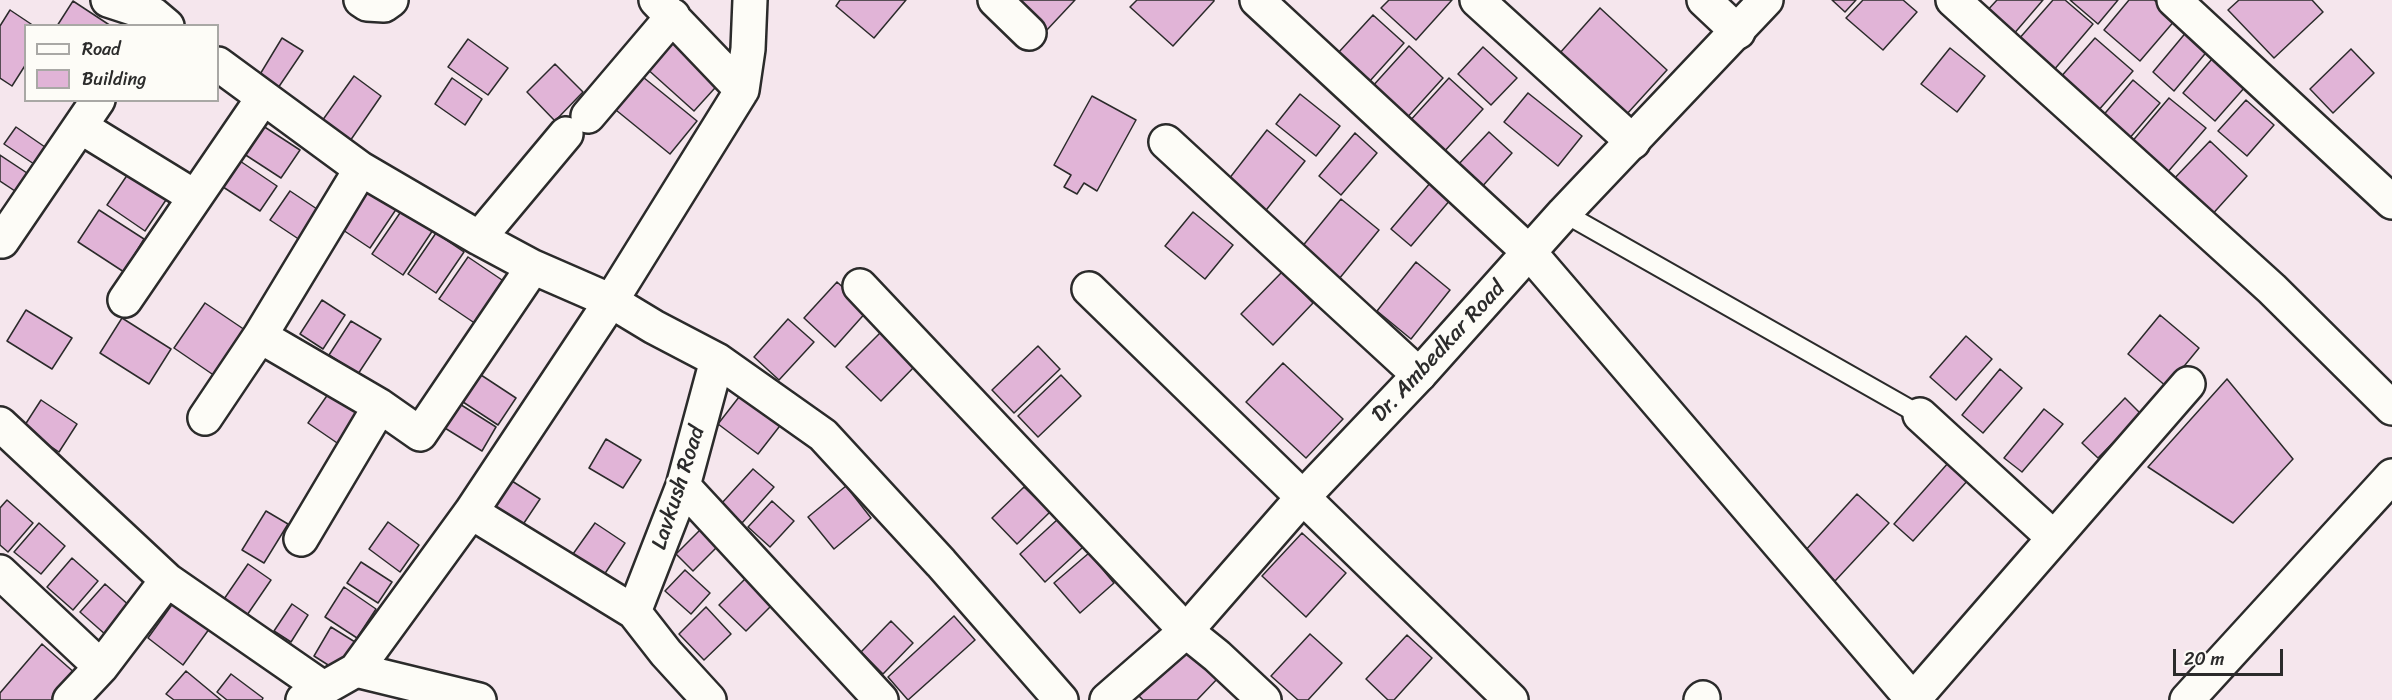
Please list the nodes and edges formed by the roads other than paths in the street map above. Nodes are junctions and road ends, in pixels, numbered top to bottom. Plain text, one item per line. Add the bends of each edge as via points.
1 (108, 0) edge
2 (362, 0) edge
3 (391, 0) edge
4 (750, 0) edge
5 (995, 0) edge
6 (1257, 0) edge
7 (1478, 0) edge
8 (1704, 0) edge
9 (1766, 0) edge
10 (1953, 0) edge
11 (2175, 0) edge
12 (665, 8) edge
13 (158, 16) edge
14 (1738, 32) junction
15 (1029, 33) dead end
16 (219, 65) edge
17 (742, 90) junction
18 (263, 98) junction
19 (90, 113) edge
20 (1166, 142) dead end
21 (1632, 142) junction
22 (361, 169) junction
23 (195, 197) junction
24 (2392, 202) edge
25 (1564, 213) junction
26 (478, 238) junction
27 (2, 241) dead end
28 (1530, 253) junction
29 (533, 267) junction
30 (860, 286) dead end
31 (1089, 289) dead end
32 (125, 300) dead end
33 (611, 301) junction
34 (260, 336) junction
35 (717, 360) junction
36 (1419, 375) junction
37 (2188, 384) dead end
38 (2389, 398) edge
39 (380, 406) junction
40 (1920, 415) joint
41 (206, 418) dead end
42 (0, 424) edge
43 (2392, 476) edge
44 (683, 486) junction
45 (1303, 497) junction
46 (471, 512) junction
47 (2054, 538) junction
48 (301, 539) dead end
49 (0, 572) edge
50 (167, 580) junction
51 (634, 612) junction
52 (1186, 631) junction
53 (101, 666) junction
54 (356, 670) junction
55 (313, 694) edge
56 (70, 700) edge
57 (480, 700) edge
58 (709, 700) edge
59 (881, 700) edge
60 (1061, 700) edge
61 (1107, 700) edge
62 (1264, 700) edge
63 (1511, 700) edge
64 (1913, 700) edge
65 (2187, 700) edge

1 - 13 street
2 - 3 street via 384,5
4 - 17 street
5 - 15 street
6 - 28 street
7 - 21 street
8 - 14 street
9 - 14 street, Dr. Ambedkar Road
10 - 38 street
11 - 24 street
12 - 17 street
12 - 26 street via 577,125
14 - 21 street, Dr. Ambedkar Road
16 - 18 street
17 - 33 street
18 - 22 street
18 - 23 street
19 - 23 street
19 - 27 street
20 - 36 street
21 - 25 street, Dr. Ambedkar Road
22 - 26 street
22 - 34 street
23 - 32 street
25 - 28 street, Dr. Ambedkar Road
25 - 40 lane
26 - 29 street
28 - 36 street, Dr. Ambedkar Road
28 - 64 street
29 - 33 street
29 - 39 street via 420,434
30 - 52 street
31 - 45 street
33 - 35 street
33 - 46 street
34 - 39 street
34 - 41 street
35 - 44 street, Lavkush Road
35 - 60 street via 823,435
36 - 45 street, Dr. Ambedkar Road
37 - 47 street
39 - 48 street
40 - 47 street
42 - 50 street
43 - 65 street
44 - 51 street, Lavkush Road
44 - 59 street
45 - 52 street, Dr. Ambedkar Road
45 - 63 street
46 - 51 street
46 - 54 street
47 - 64 street
49 - 53 street
50 - 53 street
50 - 55 street
51 - 58 street
52 - 61 street, Dr. Ambedkar Road
52 - 62 street
53 - 56 street
54 - 55 street
54 - 57 street

